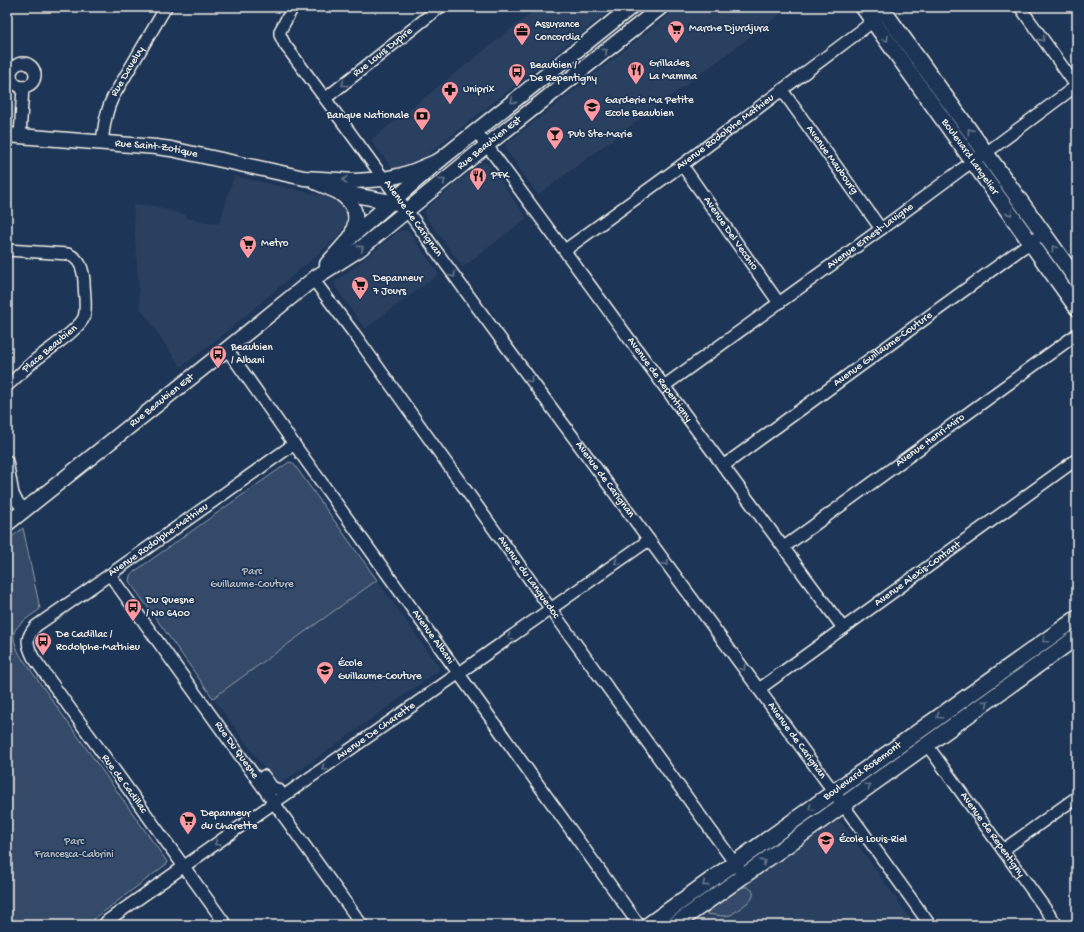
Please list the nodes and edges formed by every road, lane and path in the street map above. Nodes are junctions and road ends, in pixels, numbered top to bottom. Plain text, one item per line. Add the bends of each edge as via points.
1 (166, 7) edge
2 (293, 7) edge
3 (440, 7) edge
4 (661, 7) edge
5 (863, 7) edge
6 (1020, 7) edge
7 (628, 10) edge
8 (880, 14) edge
9 (636, 26) junction
10 (537, 82) junction
11 (1077, 87) edge
12 (23, 88) dead end
13 (782, 90) junction
14 (548, 96) junction
15 (326, 98) junction
16 (476, 130) junction
17 (13, 136) edge
18 (102, 142) junction
19 (487, 145) junction
20 (985, 153) junction
21 (440, 160) junction
22 (973, 161) junction
23 (682, 165) junction
24 (304, 178) junction
25 (384, 179) junction
26 (336, 191) junction
27 (402, 204) junction
28 (881, 229) junction
29 (1043, 233) junction
30 (352, 237) junction
31 (1030, 242) junction
32 (7, 250) edge
33 (565, 250) junction
34 (314, 278) junction
35 (1077, 280) edge
36 (779, 303) junction
37 (1077, 308) edge
38 (1077, 334) edge
39 (227, 349) junction
40 (7, 386) edge
41 (664, 386) junction
42 (294, 444) junction
43 (1077, 459) edge
44 (7, 461) edge
45 (723, 466) junction
46 (24, 510) junction
47 (7, 524) edge
48 (649, 540) junction
49 (784, 547) junction
50 (113, 573) junction
51 (550, 608) junction
52 (1077, 618) edge
53 (843, 628) junction
54 (1077, 637) edge
55 (27, 640) joint
56 (458, 673) junction
57 (759, 689) junction
58 (927, 745) junction
59 (279, 790) dead end
60 (834, 791) junction
61 (1077, 797) edge
62 (274, 803) junction
63 (843, 804) junction
64 (1003, 850) junction
65 (734, 863) junction
66 (184, 866) junction
67 (744, 876) junction
68 (104, 925) edge
69 (226, 925) edge
70 (362, 925) edge
71 (639, 925) edge
72 (648, 925) edge
73 (674, 925) edge
74 (930, 925) edge
75 (1057, 925) edge

1 - 18 street, Rue Daveluy via 108,106
2 - 15 street, Avenue de Carignan via 280,31 281,40
3 -> 15 street, Rue Louis Dupire
4 - 9 street, Rue Beaubien Est
5 - 8 main road, Boulevard Langelier
6 -> 11 street
7 - 9 street
7 - 10 street, Rue Beaubien Est
8 - 13 street, Avenue Rodolphe Mathieu
20 -> 8 main road, Boulevard Langelier
8 -> 22 main road, Boulevard Langelier
14 -> 9 street, Rue Beaubien Est
10 - 14 street
10 -> 16 street, Rue Beaubien Est
11 - 20 street, Avenue Ernest-Lavigne
12 - 17 street
13 - 23 street, Avenue Rodolphe Mathieu
13 - 28 street, Avenue Maubourg
14 - 19 street, Rue Beaubien Est
15 - 25 street, Avenue de Carignan
16 - 19 street, Avenue de Repentigny
16 - 21 street, Rue Beaubien Est
17 - 18 street, Rue Saint-Zotique
18 - 24 street, Rue Saint-Zotique via 171,149
27 -> 19 street, Rue Beaubien Est
19 - 33 street, Avenue de Repentigny
20 - 22 street, Avenue Ernest-Lavigne
20 - 29 main road, Boulevard Langelier
21 - 25 street, Rue Beaubien Est via 414,171
21 - 27 street, Rue Beaubien Est via 410,186
22 - 28 street, Avenue Ernest-Lavigne
22 -> 31 main road, Boulevard Langelier
23 - 33 street, Avenue Rodolphe Mathieu
23 - 36 street, Avenue Del Vecchio
25 -> 24 street, Rue Saint-Zotique via 355,181
24 - 26 street, Rue Saint-Zotique
25 - 27 street, Avenue de Carignan
26 - 27 street, Rue Saint-Zotique
26 - 30 street via 350,202 356,213 356,226
27 - 30 street, Rue Beaubien Est
34 -> 27 street, Rue Beaubien Est via 360,249
27 -> 48 street, Avenue de Carignan
28 - 36 street, Avenue Ernest-Lavigne
29 - 31 street, Avenue Guillaume-Couture
35 -> 29 main road, Boulevard Langelier
30 - 34 street, Rue Beaubien Est
31 - 37 main road, Boulevard Langelier
31 - 45 street, Avenue Guillaume-Couture
32 - 40 street, Place Beaubien via 68,254 75,258 83,270 85,311 82,321 74,330
33 - 41 street, Avenue de Repentigny
34 - 39 street, Rue Beaubien Est
34 - 51 street, Avenue du Languedoc
36 - 41 street, Avenue Ernest-Lavigne
38 - 49 street, Avenue Henri-Miro
39 - 42 street, Avenue Albani
39 - 46 street, Rue Beaubien Est
41 - 45 street, Avenue de Repentigny
42 - 50 street, Avenue Rodolphe-Mathieu
42 - 56 street, Avenue Albani
43 - 53 street, Avenue Alexis-Contant
44 - 46 street via 13,494
45 - 49 street, Avenue de Repentigny
46 - 47 street, Rue Beaubien Est
48 -> 51 street, Avenue De Charette
48 -> 57 street, Avenue de Carignan
49 - 53 street, Avenue de Repentigny
50 - 55 street, Avenue Rodolphe-Mathieu via 36,626
50 - 59 street via 272,787
50 - 62 street, Rue Du Quesne
51 -> 56 street, Avenue De Charette
51 - 65 street, Avenue du Languedoc
52 -> 60 main road, Boulevard Rosemont
53 - 57 street, Avenue Alexis-Contant
58 -> 54 main road, Boulevard Rosemont
55 - 66 street, Rue de Cadillac via 33,657
56 -> 62 street, Avenue De Charette
56 - 71 street, Avenue Albani
57 - 60 street, Avenue de Carignan
63 -> 58 main road, Boulevard Rosemont
58 - 64 street, Avenue de Repentigny
60 - 63 street, Avenue de Carignan
60 -> 65 main road, Boulevard Rosemont
61 - 64 street
62 -> 66 street, Avenue De Charette
62 - 70 street, Rue Du Quesne
67 -> 63 main road, Boulevard Rosemont
63 - 74 street, Avenue de Carignan
64 - 75 street, Avenue de Repentigny
65 - 67 street, Avenue du Languedoc
65 -> 72 main road, Boulevard Rosemont
66 - 68 street, Avenue De Charette
66 - 69 street, Rue de Cadillac
67 - 73 main road, Boulevard Rosemont

